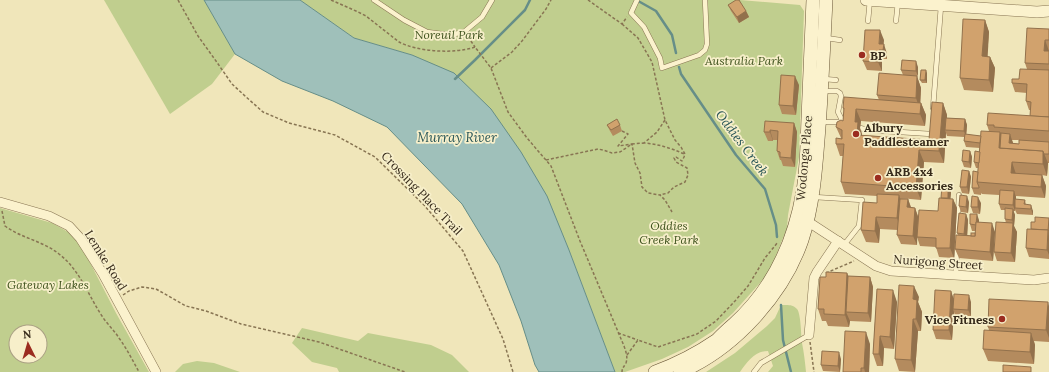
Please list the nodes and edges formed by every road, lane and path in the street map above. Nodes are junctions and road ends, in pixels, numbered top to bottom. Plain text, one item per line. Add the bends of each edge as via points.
1 (178, 0) edge
2 (331, 0) edge
3 (336, 0) edge
4 (374, 0) edge
5 (492, 0) edge
6 (551, 0) edge
7 (588, 0) edge
8 (637, 0) edge
9 (705, 0) edge
10 (813, 0) edge
11 (826, 0) edge
12 (866, 0) edge
13 (870, 0) edge
14 (898, 2) junction
15 (338, 3) junction
16 (941, 5) junction
17 (631, 13) junction
18 (1046, 13) edge
19 (868, 21) dead end
20 (896, 21) dead end
21 (622, 24) junction
22 (464, 32) junction
23 (825, 37) junction
24 (840, 40) dead end
25 (475, 47) junction
26 (491, 68) junction
27 (836, 80) dead end
28 (822, 85) junction
29 (933, 111) edge
30 (665, 120) junction
31 (819, 122) junction
32 (932, 126) edge
33 (860, 128) dead end
34 (622, 131) dead end
35 (644, 143) junction
36 (632, 144) junction
37 (685, 154) junction
38 (546, 160) junction
39 (660, 195) junction
40 (959, 195) edge
41 (812, 197) junction
42 (2, 202) edge
43 (672, 212) dead end
44 (807, 221) junction
45 (778, 241) dead end
46 (841, 243) junction
47 (863, 257) junction
48 (956, 275) junction
49 (814, 278) junction
50 (1049, 278) edge
51 (1034, 280) junction
52 (1049, 286) edge
53 (116, 298) junction
54 (618, 333) junction
55 (809, 335) junction
56 (638, 340) junction
57 (627, 355) junction
58 (139, 372) edge
59 (156, 372) edge
60 (405, 372) edge
61 (514, 372) edge
62 (622, 372) edge
63 (655, 372) edge
64 (680, 372) edge
65 (754, 372) edge
66 (814, 372) edge

1 - 61 path, Crossing Place Trail via 198,36 232,84 264,112 289,123 335,135 375,157 424,205 463,251 503,338
2 - 15 path
3 - 15 path
4 - 22 lane via 427,32 450,35
5 - 22 lane via 482,17
6 - 26 path via 522,41
7 - 21 path
8 - 17 lane
9 - 17 lane via 705,50 699,55 662,68 660,58 644,27
10 - 63 main road, Wodonga Place via 803,191 787,250 763,292 740,319 707,347
11 - 23 main road, Wodonga Place
12 - 13 street
13 - 14 street
13 - 19 lane
14 - 16 street
14 - 20 lane
15 - 25 path via 366,16 405,45 456,51
16 - 18 street
16 - 29 lane
17 - 21 path
21 - 30 path via 638,38 652,62
22 - 25 path
23 - 24 lane
23 - 28 main road, Wodonga Place
25 - 26 path
26 - 38 path via 508,112
27 - 28 lane
28 - 31 main road, Wodonga Place
28 - 31 lane via 840,93 838,112 846,123
30 - 35 path via 657,132
30 - 37 path
31 - 41 main road, Wodonga Place
32 - 33 lane via 932,134
34 - 36 path via 628,134 618,146
35 - 36 path
35 - 37 path via 658,144
36 - 38 path via 620,152 612,153 598,149
36 - 39 path via 642,187 648,193
37 - 39 path via 682,161 674,158 687,168 685,182
38 - 54 path via 551,166
39 - 43 path
40 - 48 lane
41 - 44 main road, Wodonga Place
41 - 46 lane via 862,200 859,226
42 - 53 street, Lemke Road via 48,216 68,226 80,238
42 - 58 path via 5,226 58,253 71,266
44 - 46 street, Nurigong Street
44 - 64 main road, Wodonga Place via 795,257 761,311 728,342
45 - 56 path via 748,286 716,321 697,334 658,347
46 - 47 street, Nurigong Street
46 - 49 street
47 - 48 street, Nurigong Street via 876,266 891,271
47 - 49 path
48 - 51 street, Nurigong Street
49 - 55 street
50 - 51 street, Nurigong Street
51 - 52 street, Nurigong Street
53 - 59 street, Lemke Road
53 - 60 path via 142,288 156,289 186,306 241,324 319,342
54 - 56 path
54 - 57 path
55 - 65 lane via 761,364
55 - 66 path
56 - 57 path
57 - 62 path

